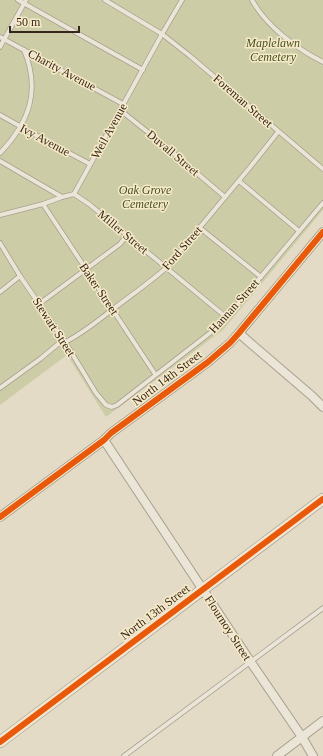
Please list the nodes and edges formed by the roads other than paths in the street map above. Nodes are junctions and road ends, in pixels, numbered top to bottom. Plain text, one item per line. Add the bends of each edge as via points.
1 (18, 0) edge
2 (105, 0) edge
3 (182, 0) edge
4 (252, 0) edge
5 (25, 2) edge
6 (162, 34) junction
7 (2, 38) edge
8 (0, 47) edge
9 (24, 50) junction
10 (323, 62) edge
11 (142, 70) junction
12 (123, 104) junction
13 (120, 110) junction
14 (0, 115) edge
15 (21, 127) junction
16 (278, 132) junction
17 (0, 153) edge
18 (0, 161) edge
19 (90, 164) junction
20 (323, 169) edge
21 (239, 181) junction
22 (74, 194) junction
23 (62, 197) junction
24 (225, 197) junction
25 (323, 203) edge
26 (43, 204) junction
27 (0, 215) edge
28 (200, 228) junction
29 (299, 231) junction
30 (323, 232) edge
31 (127, 235) junction
32 (0, 243) edge
33 (166, 268) junction
34 (86, 269) junction
35 (20, 276) junction
36 (261, 276) junction
37 (0, 292) edge
38 (39, 304) junction
39 (113, 309) junction
40 (226, 317) junction
41 (239, 333) junction
42 (64, 341) junction
43 (155, 374) junction
44 (0, 388) edge
45 (112, 407) joint
46 (323, 407) edge
47 (104, 440) junction
48 (323, 499) edge
49 (0, 517) edge
50 (203, 590) junction
51 (323, 608) edge
52 (250, 662) junction
53 (323, 721) edge
54 (302, 737) junction
55 (0, 742) edge
56 (124, 756) edge
57 (276, 756) edge
58 (313, 756) edge

1 - 5 lane
2 - 6 lane, Foreman Street
3 - 6 lane, Weil Avenue
4 - 10 lane via 265,18 281,33
5 - 7 lane
5 - 11 lane
6 - 11 lane, Weil Avenue
6 - 16 lane, Foreman Street
7 - 8 lane
7 - 9 lane, Charity Avenue
9 - 12 lane, Charity Avenue
9 - 15 lane via 32,81 28,112
11 - 12 lane, Weil Avenue
12 - 13 lane, Weil Avenue
13 - 19 lane, Weil Avenue
13 - 24 lane, Duvall Street
14 - 15 lane, Ivy Avenue
15 - 17 lane
15 - 19 lane, Ivy Avenue
16 - 20 lane, Foreman Street
16 - 21 lane, Ford Street
18 - 23 lane
19 - 22 lane, Weil Avenue
21 - 24 lane, Ford Street
21 - 29 lane
22 - 23 lane
22 - 31 lane, Miller Street
23 - 26 lane
24 - 28 lane, Ford Street
25 - 29 lane, Hannan Street
26 - 27 lane
26 - 34 lane, Baker Street
28 - 33 lane, Ford Street
28 - 36 lane
29 - 36 lane, Hannan Street
30 - 41 street, North 14th Street
31 - 33 lane, Miller Street
31 - 34 lane via 120,244
32 - 35 lane, Stewart Street
33 - 39 lane, Ford Street
33 - 40 lane, Miller Street
34 - 38 lane
34 - 39 lane, Baker Street
35 - 37 lane
35 - 38 lane, Stewart Street
36 - 40 lane, Hannan Street
38 - 42 lane, Stewart Street
39 - 42 lane, Ford Street via 73,338
39 - 43 lane, Baker Street
40 - 43 lane, Hannan Street via 207,336
41 - 46 street
41 - 47 street, North 14th Street via 208,362
42 - 44 lane, Ford Street
42 - 45 lane, Stewart Street via 96,393 106,405
43 - 45 lane, Hannan Street
47 - 49 street, North 14th Street
47 - 50 street, Flournoy Street
48 - 50 main road, North 13th Street
50 - 52 street, Flournoy Street
50 - 55 main road, North 13th Street
51 - 52 lane
52 - 54 street, Flournoy Street
52 - 56 lane
53 - 54 street
54 - 57 street
54 - 58 street, Flournoy Street

